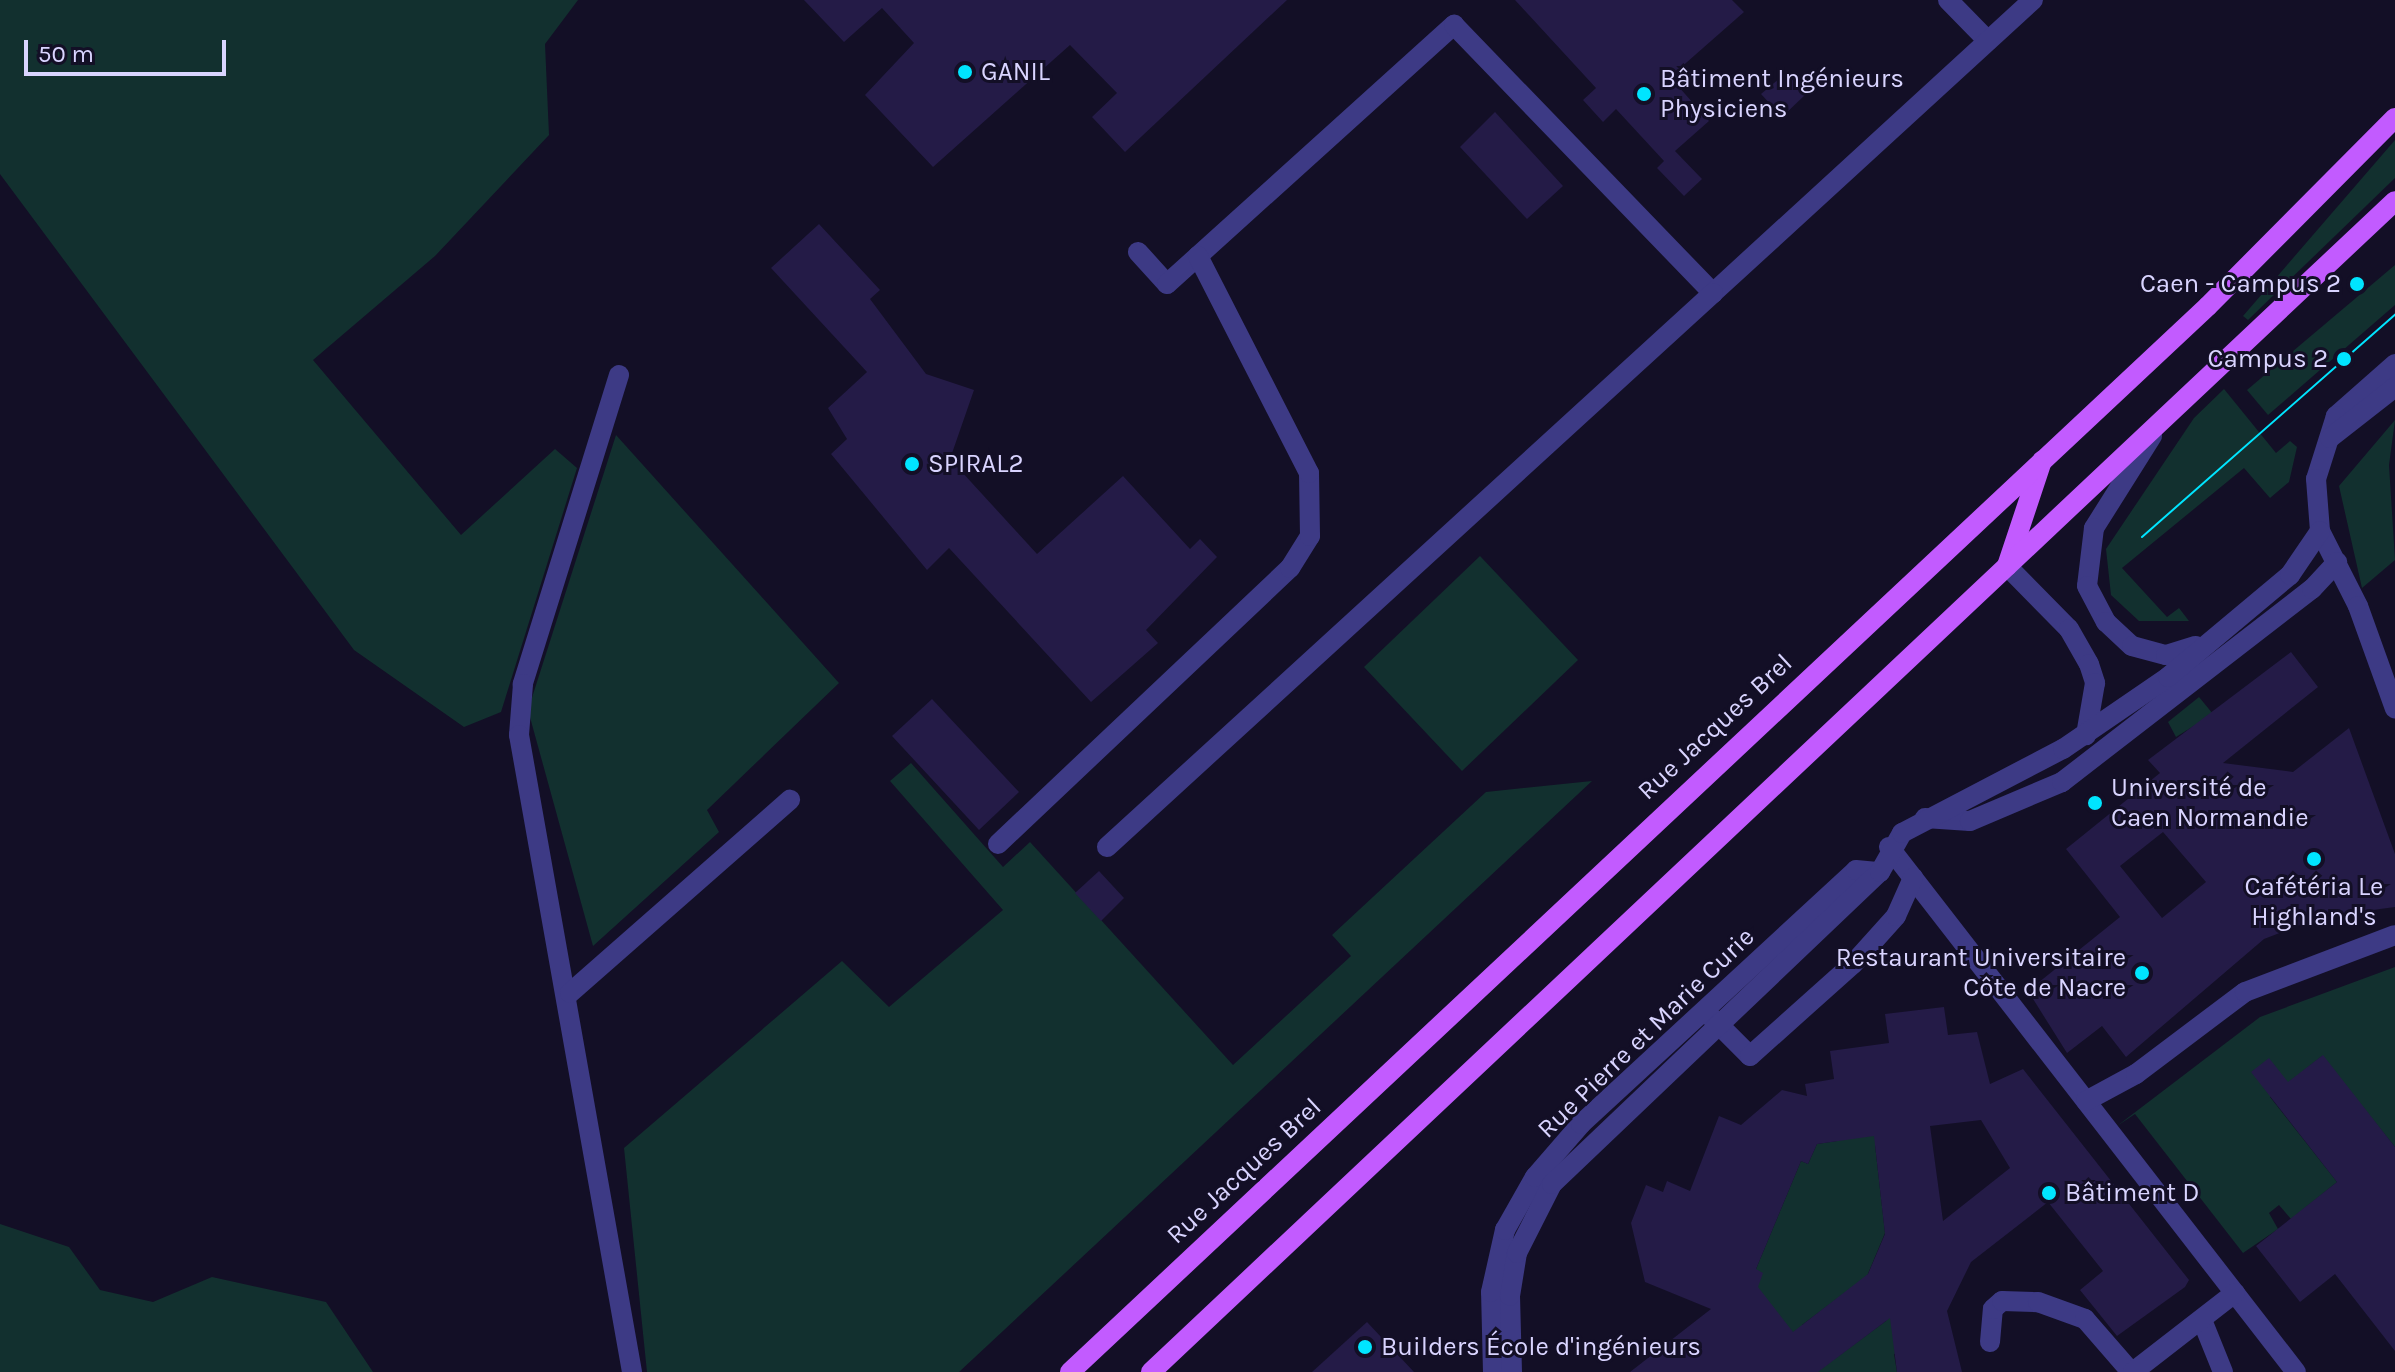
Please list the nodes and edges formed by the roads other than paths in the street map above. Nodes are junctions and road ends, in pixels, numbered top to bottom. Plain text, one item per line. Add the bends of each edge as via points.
1 (1948, 0) edge
2 (2033, 0) edge
3 (1988, 41) junction
4 (2395, 118) edge
5 (2395, 201) edge
6 (1138, 252) dead end
7 (1198, 256) junction
8 (1713, 293) junction
9 (2395, 364) edge
10 (619, 375) dead end
11 (2395, 387) edge
12 (2166, 417) junction
13 (2330, 438) junction
14 (2045, 453) junction
15 (2320, 531) junction
16 (2337, 562) junction
17 (2007, 566) junction
18 (2202, 644) junction
19 (2395, 709) edge
20 (2086, 735) junction
21 (790, 800) dead end
22 (1925, 818) junction
23 (998, 844) dead end
24 (1107, 847) dead end
25 (1889, 847) junction
26 (1913, 878) junction
27 (2395, 935) edge
28 (570, 993) junction
29 (1712, 1018) junction
30 (2086, 1101) junction
31 (2235, 1293) junction
32 (2202, 1320) junction
33 (1990, 1342) dead end
34 (632, 1372) edge
35 (1070, 1372) edge
36 (1151, 1372) edge
37 (1493, 1372) edge
38 (1512, 1372) edge
39 (2132, 1372) edge
40 (2223, 1372) edge
41 (2296, 1372) edge

1 - 3 street
2 - 3 street
3 - 8 street
4 - 14 main road, Rue Jacques Brel via 2208,306
5 - 12 main road
6 - 7 street via 1167,284
7 - 8 street via 1454,25
7 - 23 street via 1309,473 1310,536 1290,568
8 - 24 street
9 - 13 street via 2336,416
10 - 28 street via 523,684 519,735
11 - 13 street
12 - 17 main road
12 - 18 street via 2094,528 2087,586 2106,622 2132,646 2166,655
13 - 15 street via 2317,466
14 - 17 main road
14 - 35 main road, Rue Jacques Brel
15 - 16 street
15 - 18 street via 2290,575
16 - 19 street
16 - 22 street via 2312,589 2062,782 1970,821
17 - 20 street via 2069,629 2089,664 2095,683
17 - 36 main road
18 - 20 street
20 - 22 street
21 - 28 street
22 - 25 street
25 - 26 street
25 - 29 street, Rue Pierre et Marie Curie via 1880,872
26 - 29 street via 1896,916 1853,964 1750,1056
26 - 30 street
27 - 30 street via 2253,987
28 - 34 street
29 - 37 street, Rue Pierre et Marie Curie via 1581,1124 1535,1177 1505,1230 1491,1292
29 - 38 street, Rue Pierre et Marie Curie via 1552,1184 1517,1253
30 - 31 street
31 - 32 street
31 - 41 street
32 - 39 street
32 - 40 street
33 - 39 street via 1993,1309 2002,1301 2038,1302 2085,1319

